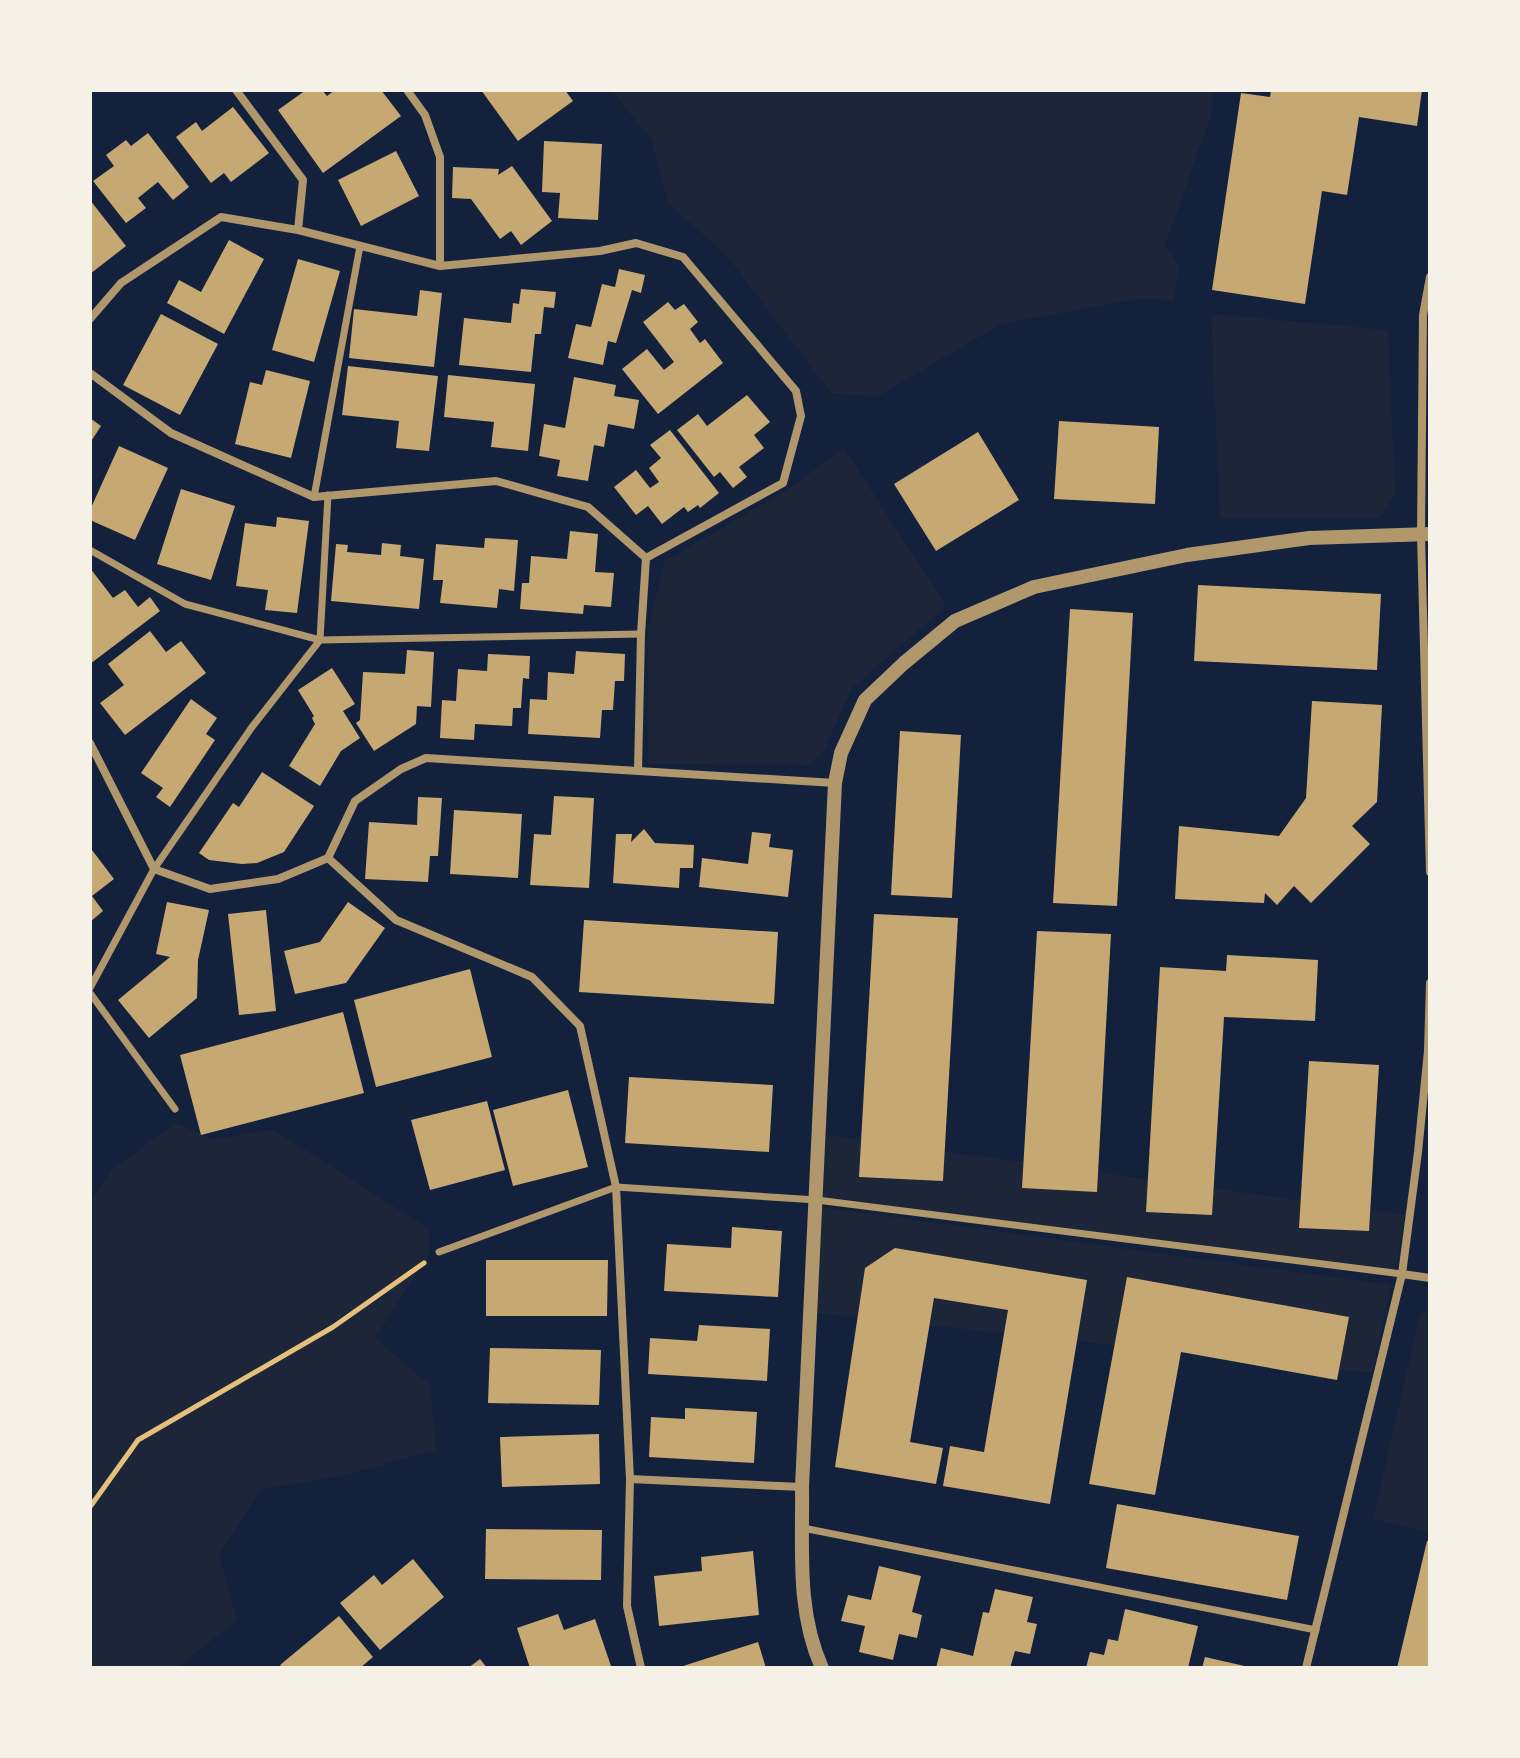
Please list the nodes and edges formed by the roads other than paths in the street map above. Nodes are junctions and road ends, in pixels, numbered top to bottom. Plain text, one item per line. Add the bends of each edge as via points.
1 (236, 90) edge
2 (407, 90) edge
3 (298, 230) junction
4 (360, 246) junction
5 (440, 266) junction
6 (1430, 277) edge
7 (90, 319) edge
8 (90, 373) edge
9 (328, 495) junction
10 (314, 497) junction
11 (1426, 535) edge
12 (90, 550) edge
13 (646, 558) junction
14 (641, 634) junction
15 (320, 640) junction
16 (90, 743) edge
17 (638, 771) junction
18 (835, 783) junction
19 (328, 858) junction
20 (154, 869) junction
21 (1430, 872) edge
22 (1430, 983) edge
23 (90, 991) edge
24 (175, 1109) dead end
25 (616, 1187) junction
26 (817, 1200) junction
27 (439, 1252) road end
28 (1402, 1274) junction
29 (1430, 1278) edge
30 (630, 1479) junction
31 (802, 1487) junction
32 (803, 1528) junction
33 (1316, 1630) junction
34 (641, 1668) edge
35 (822, 1668) edge
36 (1306, 1668) edge

1 - 3 street via 303,180
2 - 5 street via 425,115 440,157
3 - 4 street
3 - 7 street via 221,217 121,283
4 - 5 street
4 - 10 street
5 - 13 street via 636,243 683,257 796,391 801,416 783,483
6 - 11 street via 1423,315
8 - 10 street via 171,433
9 - 10 street
9 - 13 street via 496,481 588,507
9 - 15 street
11 - 18 street via 1309,538 1187,555 1034,587 955,621 865,700 841,753
11 - 21 street
12 - 15 street via 185,604
13 - 14 street
14 - 15 street
14 - 17 street
15 - 20 street
16 - 20 street
17 - 18 street
17 - 19 street via 426,758 355,801
18 - 26 street
19 - 20 street via 278,879 210,889
19 - 25 street via 396,920 532,977 580,1026
20 - 23 street
22 - 28 street via 1428,1051
23 - 24 street
25 - 26 street
25 - 27 street
25 - 30 street
26 - 28 street
26 - 31 street
28 - 29 street
28 - 33 street
30 - 31 street
30 - 34 street via 627,1606
31 - 32 street
32 - 33 street
32 - 35 street via 801,1577
33 - 36 street

